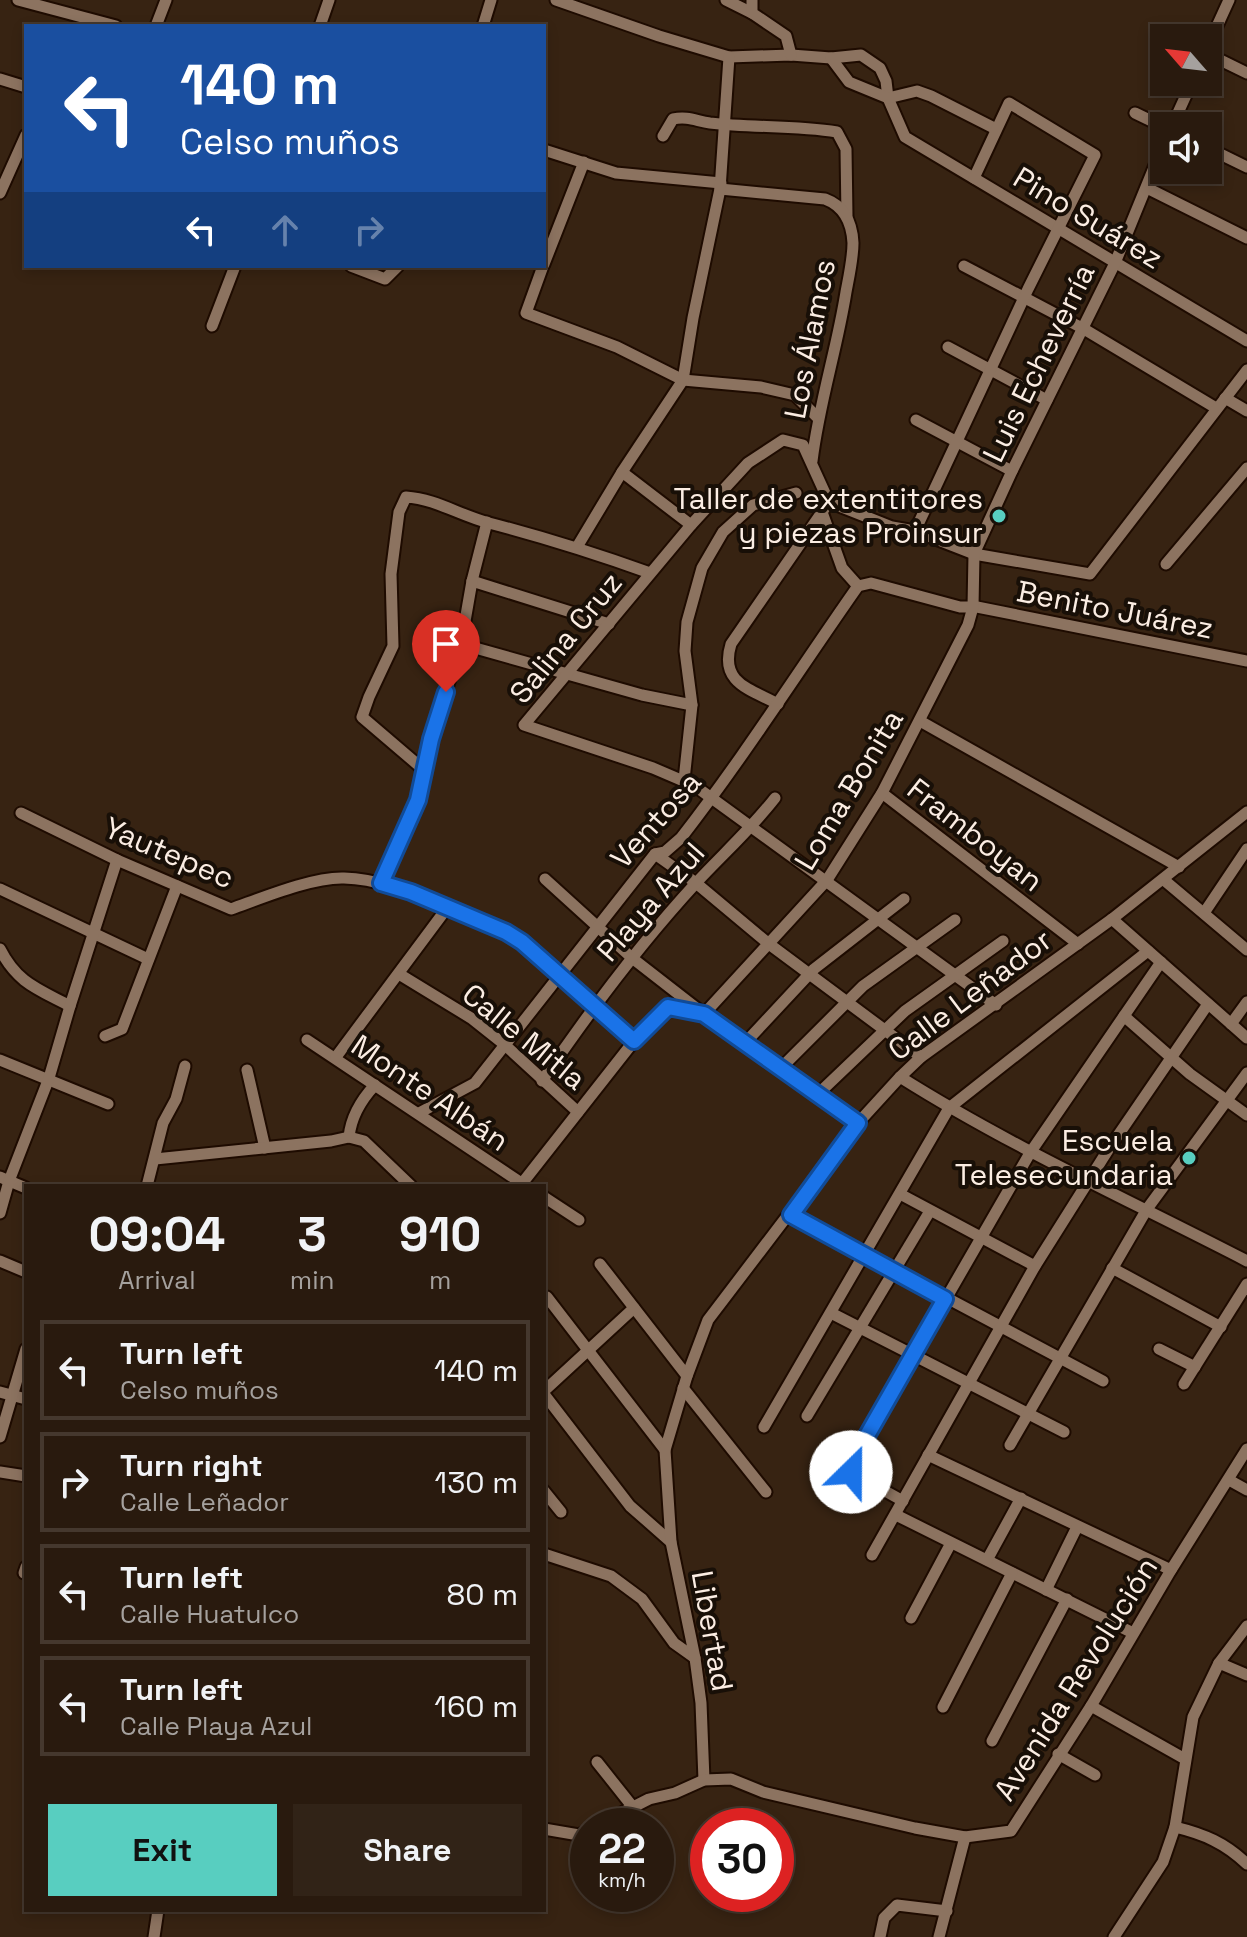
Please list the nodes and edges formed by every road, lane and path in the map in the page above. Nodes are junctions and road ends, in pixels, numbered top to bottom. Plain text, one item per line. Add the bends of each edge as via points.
1 (18, 0) edge
2 (166, 0) edge
3 (329, 0) edge
4 (491, 0) edge
5 (556, 0) edge
6 (726, 0) edge
7 (1229, 0) edge
8 (752, 6) edge
9 (108, 24) edge
10 (157, 24) edge
11 (321, 24) edge
12 (484, 24) edge
13 (1218, 24) edge
14 (791, 55) junction
15 (729, 57) junction
16 (820, 58) junction
17 (1222, 61) edge
18 (1247, 73) edge
19 (0, 79) edge
20 (24, 86) edge
21 (888, 98) junction
22 (1135, 113) dead end
23 (1150, 120) edge
24 (725, 123) junction
25 (996, 129) junction
26 (663, 136) dead end
27 (24, 145) edge
28 (546, 151) edge
29 (1222, 155) edge
30 (584, 162) junction
31 (20, 165) edge
32 (1247, 167) edge
33 (974, 178) junction
34 (1150, 180) edge
35 (720, 186) junction
36 (1147, 188) junction
37 (0, 193) edge
38 (848, 219) junction
39 (1060, 228) junction
40 (1247, 238) edge
41 (546, 260) edge
42 (1115, 263) junction
43 (964, 266) dead end
44 (234, 268) edge
45 (356, 268) edge
46 (396, 268) edge
47 (543, 268) edge
48 (1024, 297) junction
49 (212, 326) dead end
50 (1084, 329) junction
51 (1247, 341) edge
52 (948, 347) dead end
53 (991, 368) junction
54 (1247, 370) edge
55 (683, 380) junction
56 (1225, 398) junction
57 (1047, 400) junction
58 (1216, 408) junction
59 (1247, 411) edge
60 (817, 417) junction
61 (916, 420) dead end
62 (957, 442) junction
63 (811, 462) junction
64 (1247, 468) edge
65 (1012, 471) junction
66 (622, 472) junction
67 (796, 493) dead end
68 (829, 502) junction
69 (822, 512) junction
70 (487, 522) junction
71 (691, 525) junction
72 (915, 531) junction
73 (577, 547) junction
74 (974, 554) junction
75 (1166, 564) dead end
76 (650, 573) junction
77 (472, 581) junction
78 (858, 586) junction
79 (973, 607) junction
80 (609, 624) junction
81 (461, 644) junction
82 (1247, 661) edge
83 (568, 672) junction
84 (778, 704) junction
85 (692, 705) junction
86 (920, 721) junction
87 (424, 770) junction
88 (684, 780) junction
89 (882, 793) junction
90 (712, 797) junction
91 (775, 798) dead end
92 (1247, 812) edge
93 (21, 813) dead end
94 (753, 827) junction
95 (1247, 849) edge
96 (655, 854) junction
97 (117, 860) junction
98 (1179, 867) junction
99 (545, 879) dead end
100 (827, 880) junction
101 (1164, 880) junction
102 (381, 883) junction
103 (696, 883) junction
104 (177, 886) junction
105 (0, 889) edge
106 (904, 899) dead end
107 (447, 908) junction
108 (1204, 913) junction
109 (879, 919) junction
110 (1112, 919) junction
111 (955, 920) dead end
112 (596, 926) junction
113 (93, 934) junction
114 (1003, 941) dead end
115 (769, 944) junction
116 (1078, 944) junction
117 (1245, 944) edge
118 (918, 947) junction
119 (0, 949) edge
120 (1148, 951) junction
121 (632, 958) junction
122 (148, 959) junction
123 (1161, 962) junction
124 (399, 974) junction
125 (809, 974) junction
126 (954, 974) junction
127 (560, 976) junction
128 (847, 1002) junction
129 (1247, 1002) edge
130 (1208, 1004) junction
131 (594, 1005) junction
132 (996, 1005) junction
133 (70, 1006) junction
134 (704, 1014) junction
135 (1124, 1016) junction
136 (1231, 1024) junction
137 (884, 1029) junction
138 (105, 1036) dead end
139 (1247, 1038) edge
140 (307, 1040) dead end
141 (634, 1041) junction
142 (745, 1043) junction
143 (505, 1045) junction
144 (336, 1057) junction
145 (921, 1057) junction
146 (1172, 1057) junction
147 (0, 1060) edge
148 (185, 1066) dead end
149 (781, 1068) junction
150 (247, 1070) dead end
151 (1247, 1073) edge
152 (900, 1077) junction
153 (49, 1078) junction
154 (542, 1081) junction
155 (375, 1085) junction
156 (817, 1095) junction
157 (1226, 1102) junction
158 (108, 1104) dead end
159 (949, 1108) junction
160 (578, 1112) junction
161 (419, 1113) junction
162 (1247, 1115) edge
163 (858, 1123) junction
164 (349, 1137) junction
165 (265, 1148) junction
166 (1030, 1153) junction
167 (155, 1159) junction
168 (4, 1179) edge
169 (1088, 1180) junction
170 (148, 1184) edge
171 (409, 1184) edge
172 (522, 1184) edge
173 (524, 1184) edge
174 (24, 1187) edge
175 (900, 1194) junction
176 (546, 1198) edge
177 (1147, 1209) junction
178 (930, 1211) junction
179 (0, 1213) edge
180 (791, 1215) junction
181 (579, 1220) dead end
182 (981, 1238) junction
183 (864, 1255) junction
184 (0, 1261) edge
185 (1247, 1261) edge
186 (600, 1264) dead end
187 (1035, 1266) junction
188 (1112, 1268) junction
189 (24, 1271) edge
190 (894, 1272) junction
191 (1247, 1284) edge
192 (547, 1297) dead end
193 (945, 1299) junction
194 (634, 1308) junction
195 (831, 1313) junction
196 (1221, 1327) junction
197 (860, 1329) junction
198 (1001, 1329) junction
199 (589, 1349) junction
200 (1159, 1349) dead end
201 (24, 1355) edge
202 (912, 1355) junction
203 (1060, 1359) junction
204 (1195, 1367) junction
205 (687, 1376) junction
206 (1103, 1381) dead end
207 (970, 1384) junction
208 (1184, 1384) dead end
209 (683, 1388) junction
210 (546, 1390) edge
211 (6, 1394) edge
212 (546, 1395) edge
213 (1027, 1415) junction
214 (807, 1416) dead end
215 (764, 1427) dead end
216 (1064, 1432) dead end
217 (0, 1437) edge
218 (1010, 1445) dead end
219 (1247, 1449) edge
220 (665, 1450) junction
221 (928, 1455) junction
222 (0, 1472) edge
223 (24, 1476) edge
224 (1229, 1480) junction
225 (1247, 1490) edge
226 (766, 1492) dead end
227 (546, 1493) edge
228 (1021, 1498) junction
229 (903, 1501) junction
230 (561, 1512) dead end
231 (896, 1515) junction
232 (1077, 1527) junction
233 (671, 1542) junction
234 (951, 1543) junction
235 (546, 1555) edge
236 (872, 1555) dead end
237 (987, 1560) junction
238 (1171, 1570) junction
239 (1012, 1573) junction
240 (1046, 1590) junction
241 (1067, 1599) junction
242 (911, 1618) dead end
243 (1247, 1626) edge
244 (1133, 1633) junction
245 (695, 1658) junction
246 (1219, 1663) junction
247 (1247, 1675) edge
248 (1091, 1706) junction
249 (943, 1707) dead end
250 (992, 1741) dead end
251 (1058, 1754) junction
252 (1185, 1759) junction
253 (597, 1762) dead end
254 (1095, 1775) dead end
255 (704, 1780) junction
256 (632, 1806) junction
257 (628, 1808) edge
258 (1175, 1827) junction
259 (546, 1829) edge
260 (570, 1833) edge
261 (965, 1837) junction
262 (1247, 1864) edge
263 (947, 1911) junction
264 (158, 1912) edge
265 (154, 1937) edge
266 (880, 1937) edge
267 (939, 1937) edge
268 (1114, 1937) edge

1 - 9 street
2 - 10 street
3 - 11 street
4 - 12 street
5 - 15 street
6 - 8 street
7 - 13 street
8 - 14 street via 786,36
14 - 15 street
14 - 16 street
15 - 24 street
16 - 21 street via 849,82
16 - 21 street via 861,55 874,62 886,81
17 - 18 street
19 - 20 street
21 - 25 street via 917,91
21 - 33 street, Pino Suárez via 905,137
22 - 23 street
24 - 26 street via 687,116 673,119
24 - 35 street
24 - 38 street via 837,132 846,149
25 - 33 street
25 - 39 street via 1009,103 1095,155
27 - 31 street
28 - 30 street, Los Álamos
29 - 32 street
30 - 35 street, Los Álamos via 616,173
30 - 41 street
31 - 37 street
33 - 39 street, Pino Suárez
34 - 36 street, Luis Echeverría
35 - 38 street, Los Álamos via 825,199 841,207
35 - 55 street
36 - 40 street
36 - 42 street, Luis Echeverría
38 - 60 street, Los Álamos via 853,244 849,272
39 - 42 street, Pino Suárez
39 - 48 street
42 - 50 street, Luis Echeverría
42 - 51 street, Pino Suárez
43 - 48 street
44 - 49 street
45 - 46 street via 385,279
47 - 55 street via 526,313 617,347
48 - 50 street
48 - 53 street
50 - 57 street, Luis Echeverría
50 - 58 street
52 - 53 street
53 - 57 street
53 - 62 street
54 - 56 street
55 - 60 street via 795,395
55 - 66 street
56 - 58 street
56 - 59 street
57 - 65 street, Luis Echeverría
58 - 74 street via 1090,574
60 - 63 street, Los Álamos
61 - 62 street
62 - 65 street
62 - 72 street
63 - 68 street
63 - 71 street, Salina Cruz via 803,445 783,440 748,463
64 - 75 street
65 - 74 street, Luis Echeverría
66 - 71 street
66 - 73 street
67 - 85 street via 753,505 723,532 702,568 687,622
68 - 69 street
68 - 72 street
69 - 78 street via 842,568
69 - 84 street via 728,654 733,678
70 - 73 street
70 - 77 street
70 - 87 street via 427,498 406,497 399,512 391,574 393,646 362,717
71 - 76 street, Salina Cruz
72 - 74 street
73 - 76 street
74 - 79 street, Luis Echeverría
76 - 80 street, Salina Cruz
77 - 80 street
77 - 81 street
78 - 79 street via 871,583
78 - 84 street, Ventosa
79 - 82 street, Benito Juárez
79 - 86 street, Loma Bonita
80 - 83 street, Salina Cruz
81 - 83 street
81 - 87 street
83 - 85 street
83 - 88 street, Salina Cruz via 524,725
84 - 90 street, Ventosa
85 - 88 street
86 - 89 street, Loma Bonita
86 - 98 street
87 - 102 street via 418,800
88 - 90 street, Salina Cruz
89 - 100 street, Loma Bonita
89 - 116 street, Framboyan
90 - 94 street, Salina Cruz
90 - 96 street, Ventosa via 673,846
91 - 94 street, Playa Azul
92 - 98 street, Calle Leñador
93 - 97 street, Yautepec
94 - 100 street
94 - 103 street, Playa Azul
95 - 108 street
96 - 103 street
96 - 112 street, Ventosa
97 - 104 street, Yautepec
97 - 113 street
98 - 101 street, Calle Leñador
99 - 112 street
100 - 109 street
100 - 115 street, Loma Bonita
101 - 108 street
101 - 110 street, Calle Leñador
102 - 104 street, Yautepec via 342,878 231,909
102 - 107 street, Yautepec
103 - 115 street
103 - 121 street, Playa Azul
104 - 122 street
105 - 113 street
106 - 109 street
107 - 124 street
107 - 127 street, Yautepec via 506,932
108 - 117 street
109 - 118 street
109 - 125 street
110 - 116 street, Calle Leñador
110 - 120 street
111 - 118 street
112 - 121 street
112 - 127 street, Ventosa
113 - 122 street
113 - 133 street
114 - 126 street
115 - 125 street
115 - 134 street, Loma Bonita
116 - 132 street, Calle Leñador
118 - 126 street
118 - 128 street
119 - 133 street via 21,981
120 - 123 street
120 - 159 street
121 - 131 street, Playa Azul
121 - 134 street
122 - 138 street via 122,1029
123 - 130 street
123 - 135 street
124 - 143 street, Calle Mitla
124 - 144 street
125 - 128 street
125 - 142 street
126 - 132 street
126 - 137 street
127 - 131 street, Yautepec
127 - 143 street, Ventosa
128 - 137 street
128 - 149 street
129 - 136 street
130 - 136 street
130 - 146 street
131 - 141 street, Yautepec
131 - 154 street, Playa Azul
132 - 145 street, Calle Leñador
133 - 153 street
134 - 141 street via 668,1007
134 - 142 street
135 - 146 street
135 - 166 street
136 - 139 street
137 - 145 street
137 - 156 street
140 - 144 street, Monte Albán
141 - 160 street
142 - 149 street
143 - 154 street, Calle Mitla
143 - 161 street, Ventosa via 475,1083
144 - 155 street, Monte Albán
145 - 152 street, Calle Leñador
146 - 157 street
146 - 169 street
147 - 153 street
148 - 167 street
149 - 156 street
150 - 165 street
151 - 157 street
152 - 159 street
152 - 163 street, Calle Leñador
153 - 158 street
153 - 168 street
154 - 160 street, Calle Mitla
155 - 161 street, Monte Albán
155 - 164 street via 351,1121
156 - 163 street
157 - 162 street
157 - 177 street
159 - 166 street
159 - 175 street
160 - 173 street
161 - 172 street, Monte Albán
163 - 180 street, Calle Leñador
164 - 165 street
164 - 171 street via 364,1141
165 - 167 street
166 - 169 street
166 - 182 street
167 - 170 street
168 - 174 street
168 - 179 street
169 - 177 street
169 - 187 street
175 - 178 street
175 - 183 street
176 - 181 street
177 - 185 street
177 - 188 street
178 - 182 street
178 - 190 street
180 - 183 street
180 - 205 street, Calle Leñador via 708,1320
182 - 187 street
182 - 193 street
183 - 190 street
183 - 195 street
184 - 189 street
186 - 194 street
187 - 198 street
188 - 196 street
188 - 203 street
190 - 193 street
190 - 197 street
191 - 196 street
192 - 199 street
193 - 198 street
193 - 202 street
194 - 199 street
194 - 205 street
195 - 197 street
195 - 215 street
196 - 204 street
197 - 202 street
197 - 214 street
198 - 203 street
198 - 207 street
199 - 210 street
199 - 220 street
200 - 204 street
201 - 211 street
202 - 207 street
202 - 229 street via 851,1472
203 - 206 street
203 - 213 street
204 - 208 street
205 - 209 street, Libertad
207 - 213 street
207 - 221 street
209 - 220 street, Libertad
209 - 226 street
211 - 217 street
212 - 233 street via 630,1506
213 - 216 street
213 - 218 street
219 - 224 street, Avenida Revolución
220 - 233 street, Libertad
221 - 228 street
221 - 229 street
222 - 223 street
224 - 225 street
224 - 238 street, Avenida Revolución
227 - 230 street
228 - 232 street
228 - 237 street
229 - 231 street
231 - 234 street
231 - 236 street
232 - 238 street
232 - 240 street
233 - 245 street, Libertad
234 - 237 street
234 - 242 street
235 - 245 street via 611,1576 642,1599 674,1643
237 - 239 street
238 - 244 street, Avenida Revolución
239 - 240 street
239 - 249 street
240 - 241 street
241 - 244 street
241 - 250 street
243 - 246 street
244 - 248 street, Avenida Revolución
245 - 255 street, Libertad
246 - 247 street
246 - 252 street via 1193,1717
248 - 251 street, Avenida Revolución
248 - 252 street
251 - 254 street
251 - 261 street, Avenida Revolución via 1011,1831
252 - 258 street
253 - 256 street
255 - 256 street
255 - 261 street, Avenida Revolución via 731,1779 763,1792
256 - 257 street
258 - 262 street via 1223,1844
258 - 268 street via 1163,1862
259 - 260 street
261 - 263 street
263 - 266 street via 897,1905 884,1918
263 - 267 street
264 - 265 street

